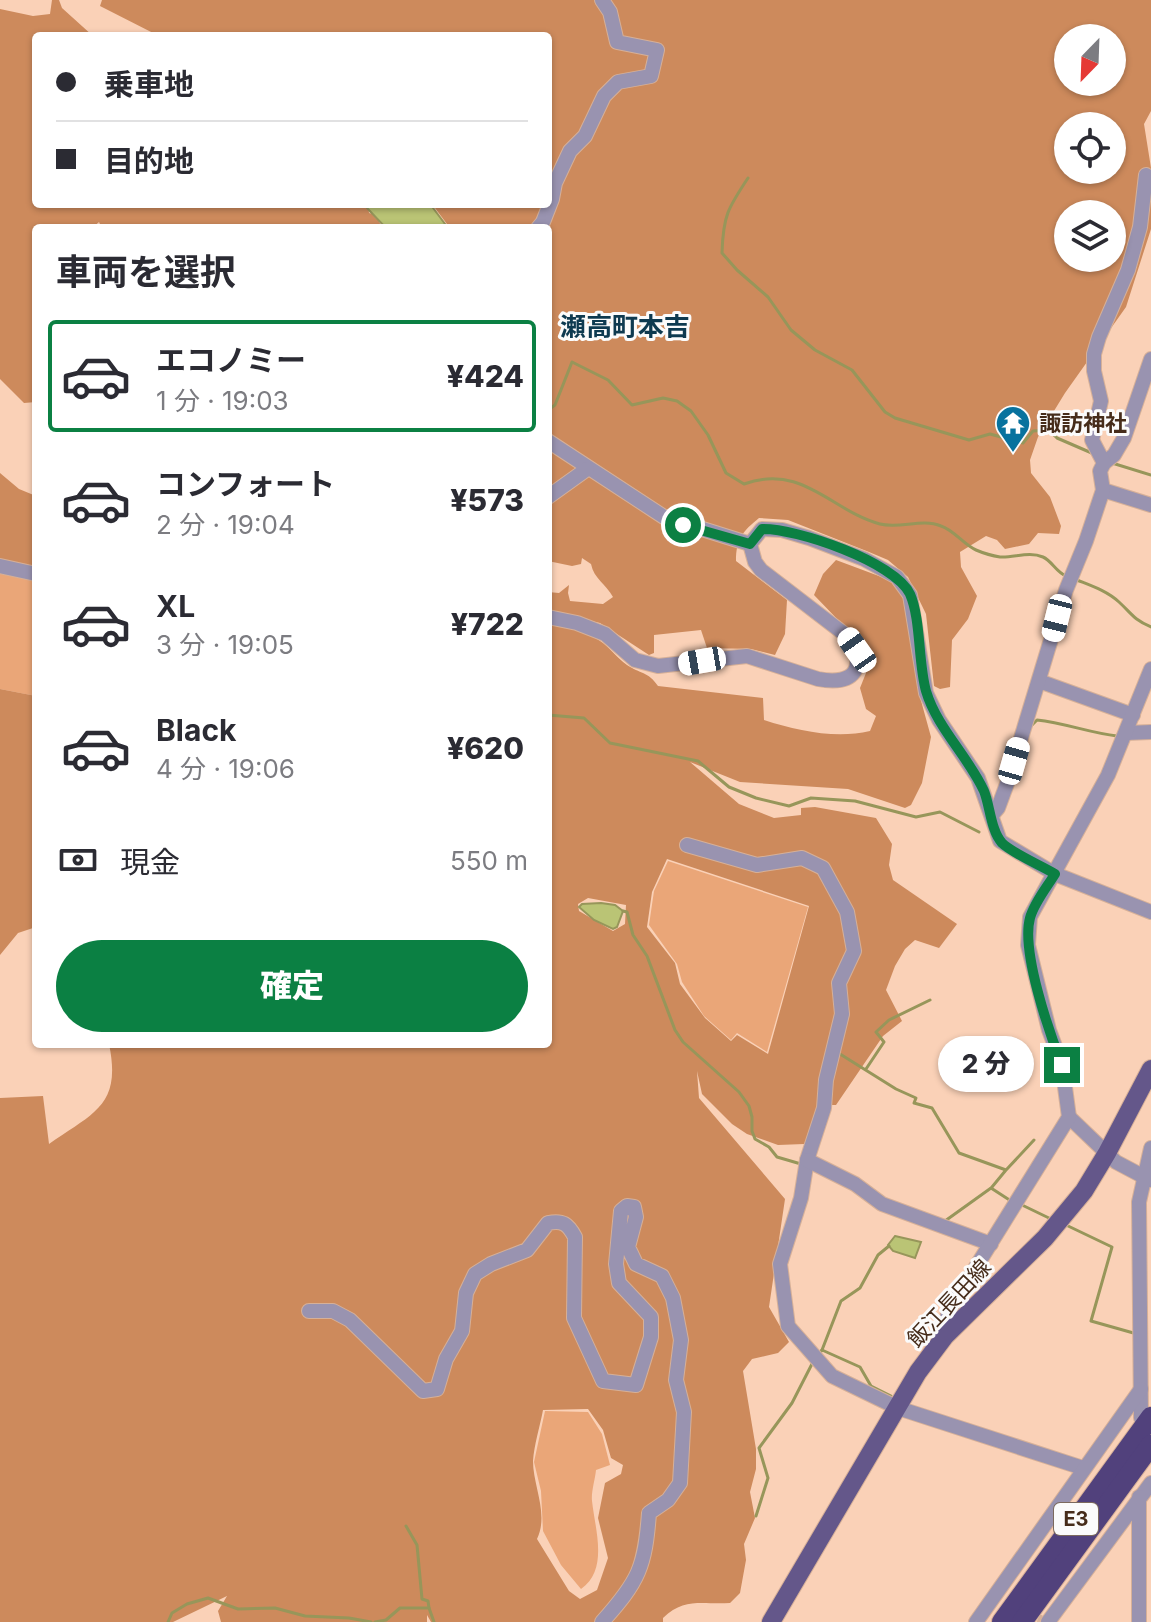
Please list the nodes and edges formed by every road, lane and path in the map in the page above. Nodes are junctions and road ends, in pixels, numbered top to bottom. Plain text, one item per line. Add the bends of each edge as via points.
1 (602, 0) edge
2 (1146, 175) dead end
3 (552, 199) edge
4 (1151, 359) edge
5 (552, 444) edge
6 (1104, 463) junction
7 (587, 469) junction
8 (1103, 490) junction
9 (552, 494) edge
10 (1151, 505) edge
11 (750, 544) junction
12 (0, 566) edge
13 (32, 573) edge
14 (552, 618) edge
15 (1151, 669) edge
16 (1039, 681) junction
17 (1133, 715) junction
18 (1151, 732) edge
19 (1126, 733) junction
20 (992, 815) junction
21 (687, 845) dead end
22 (1055, 874) junction
23 (1151, 912) edge
24 (1151, 1069) edge
25 (1069, 1117) junction
26 (1151, 1148) edge
27 (1107, 1153) junction
28 (807, 1160) junction
29 (1147, 1179) edge
30 (991, 1244) junction
31 (309, 1311) dead end
32 (945, 1336) junction
33 (1141, 1389) junction
34 (898, 1408) junction
35 (1146, 1418) edge
36 (1151, 1445) edge
37 (1083, 1468) junction
38 (1143, 1488) edge
39 (1145, 1585) edge
40 (999, 1609) edge
41 (602, 1622) edge
42 (771, 1622) edge
43 (976, 1622) edge
44 (1022, 1622) edge
45 (1048, 1622) edge
46 (1139, 1622) edge

1 - 3 street via 617,42 657,50 651,76 618,82 604,96 585,136 570,151
2 - 6 street via 1128,270 1094,354 1101,401 1092,440
4 - 6 street via 1124,438
5 - 7 street
6 - 8 street
7 - 9 street
7 - 11 street via 664,517
8 - 10 street
8 - 16 street
11 - 14 street via 761,570 847,636 857,650 852,676 830,681 747,656 658,666 635,660 605,634
11 - 20 street via 762,529 782,530 864,559 897,577 910,595 932,707 978,778
12 - 13 street
15 - 17 street
16 - 17 street
16 - 20 street
17 - 19 street
18 - 19 street
19 - 22 street
20 - 22 street via 1005,845
21 - 28 street via 757,865 802,858 823,868 847,912 854,951 839,983 842,1014 824,1108
22 - 23 street
22 - 25 street via 1030,917 1028,945 1062,1065
24 - 27 main road, 飯江長田線
25 - 27 street
25 - 30 street
26 - 29 street
27 - 29 street
27 - 32 main road, 飯江長田線 via 1045,1238
28 - 30 street via 882,1204
28 - 34 street via 780,1264 788,1326 832,1376
29 - 33 street via 1139,1202
30 - 32 street via 948,1312
31 - 41 street via 333,1311 350,1320 423,1391 437,1389 462,1331 466,1293 475,1274 527,1250 548,1223 559,1221 569,1225 575,1237 574,1318 585,1344 603,1381 636,1385 651,1337 651,1317 619,1283 616,1264 621,1211 634,1207 628,1247 636,1264 662,1276 673,1298 681,1340 676,1380 684,1412 680,1483 649,1513 646,1552 630,1591
32 - 34 main road, 飯江長田線
33 - 35 street
33 - 37 street
34 - 37 street
34 - 42 main road, 飯江長田線
35 - 40 highway, E3
36 - 44 highway, E3
37 - 40 street
38 - 39 street
38 - 45 street
39 - 46 street
40 - 43 street

